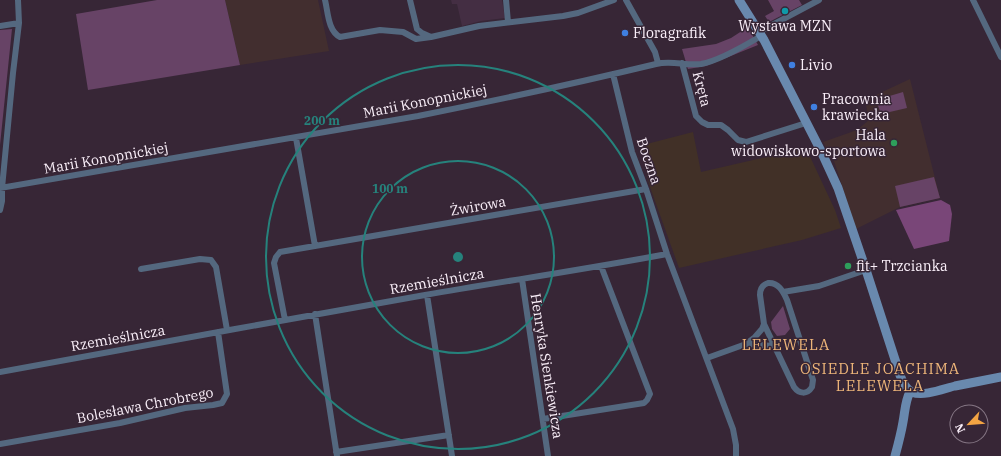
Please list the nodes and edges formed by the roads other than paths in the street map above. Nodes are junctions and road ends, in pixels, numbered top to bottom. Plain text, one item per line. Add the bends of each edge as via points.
1 (18, 0) edge
2 (325, 0) edge
3 (410, 0) edge
4 (506, 0) edge
5 (614, 0) edge
6 (626, 0) edge
7 (739, 0) edge
8 (819, 0) edge
9 (973, 0) edge
10 (508, 22) junction
11 (18, 23) junction
12 (0, 26) edge
13 (417, 29) junction
14 (403, 32) junction
15 (760, 34) junction
16 (431, 37) junction
17 (999, 47) edge
18 (1001, 57) edge
19 (658, 63) junction
20 (683, 65) junction
21 (613, 74) junction
22 (806, 123) junction
23 (296, 138) junction
24 (1, 188) edge
25 (646, 189) junction
26 (0, 210) edge
27 (315, 246) junction
28 (667, 254) junction
29 (601, 266) junction
30 (141, 269) dead end
31 (866, 270) junction
32 (522, 279) junction
33 (783, 292) junction
34 (427, 295) junction
35 (316, 314) junction
36 (285, 320) junction
37 (764, 324) junction
38 (227, 330) junction
39 (218, 332) junction
40 (746, 344) junction
41 (774, 346) junction
42 (707, 358) junction
43 (0, 372) edge
44 (1001, 377) edge
45 (910, 392) junction
46 (543, 419) junction
47 (449, 435) junction
48 (0, 444) edge
49 (337, 454) edge
50 (452, 456) edge
51 (548, 456) edge
52 (736, 456) edge
53 (895, 456) edge

1 - 11 street
2 - 14 street via 332,29 340,37 380,30
3 - 13 street
4 - 10 street
5 - 10 street via 570,15
6 - 19 street via 655,52
7 - 15 main road
8 - 15 street, Marii Konopnickiej
9 - 17 street
10 - 16 street
11 - 12 street
11 - 24 street
13 - 14 street
13 - 16 street
14 - 16 street via 416,39
15 - 20 street, Marii Konopnickiej via 709,62
15 - 22 main road
17 - 18 street
19 - 20 street, Marii Konopnickiej via 672,62
19 - 21 street, Marii Konopnickiej
20 - 22 street, Kręta via 696,116 708,125 720,125 738,140 746,142
21 - 23 street, Marii Konopnickiej via 478,104
21 - 25 street, Boczna via 632,152
22 - 31 main road via 838,188
23 - 24 street, Marii Konopnickiej
23 - 27 street
24 - 26 street
25 - 27 street, Żwirowa
25 - 28 street, Boczna
27 - 36 street, Żwirowa via 280,252 276,257 274,263
28 - 29 street, Rzemieślnicza
28 - 42 street
29 - 32 street, Rzemieślnicza
29 - 46 street via 650,394 644,403
30 - 38 street via 200,259 211,260 216,267
31 - 33 street via 819,286
31 - 45 main road via 900,375
32 - 34 street, Rzemieślnicza
32 - 46 street, Henryka Sienkiewicza
33 - 37 street via 771,282 762,288 760,294
33 - 41 street via 813,380 809,391 802,393 796,390
34 - 35 street, Rzemieślnicza
34 - 47 street
35 - 36 street, Rzemieślnicza
35 - 49 street
36 - 38 street, Rzemieślnicza
37 - 40 street via 755,337
37 - 41 street
38 - 39 street, Rzemieślnicza
39 - 43 street, Rzemieślnicza
39 - 48 street, Bolesława Chrobrego via 228,394 222,403
40 - 41 street
40 - 42 street
42 - 52 street via 733,429
44 - 45 main road via 924,393
45 - 53 main road
46 - 51 street, Henryka Sienkiewicza
47 - 49 street
47 - 50 street

